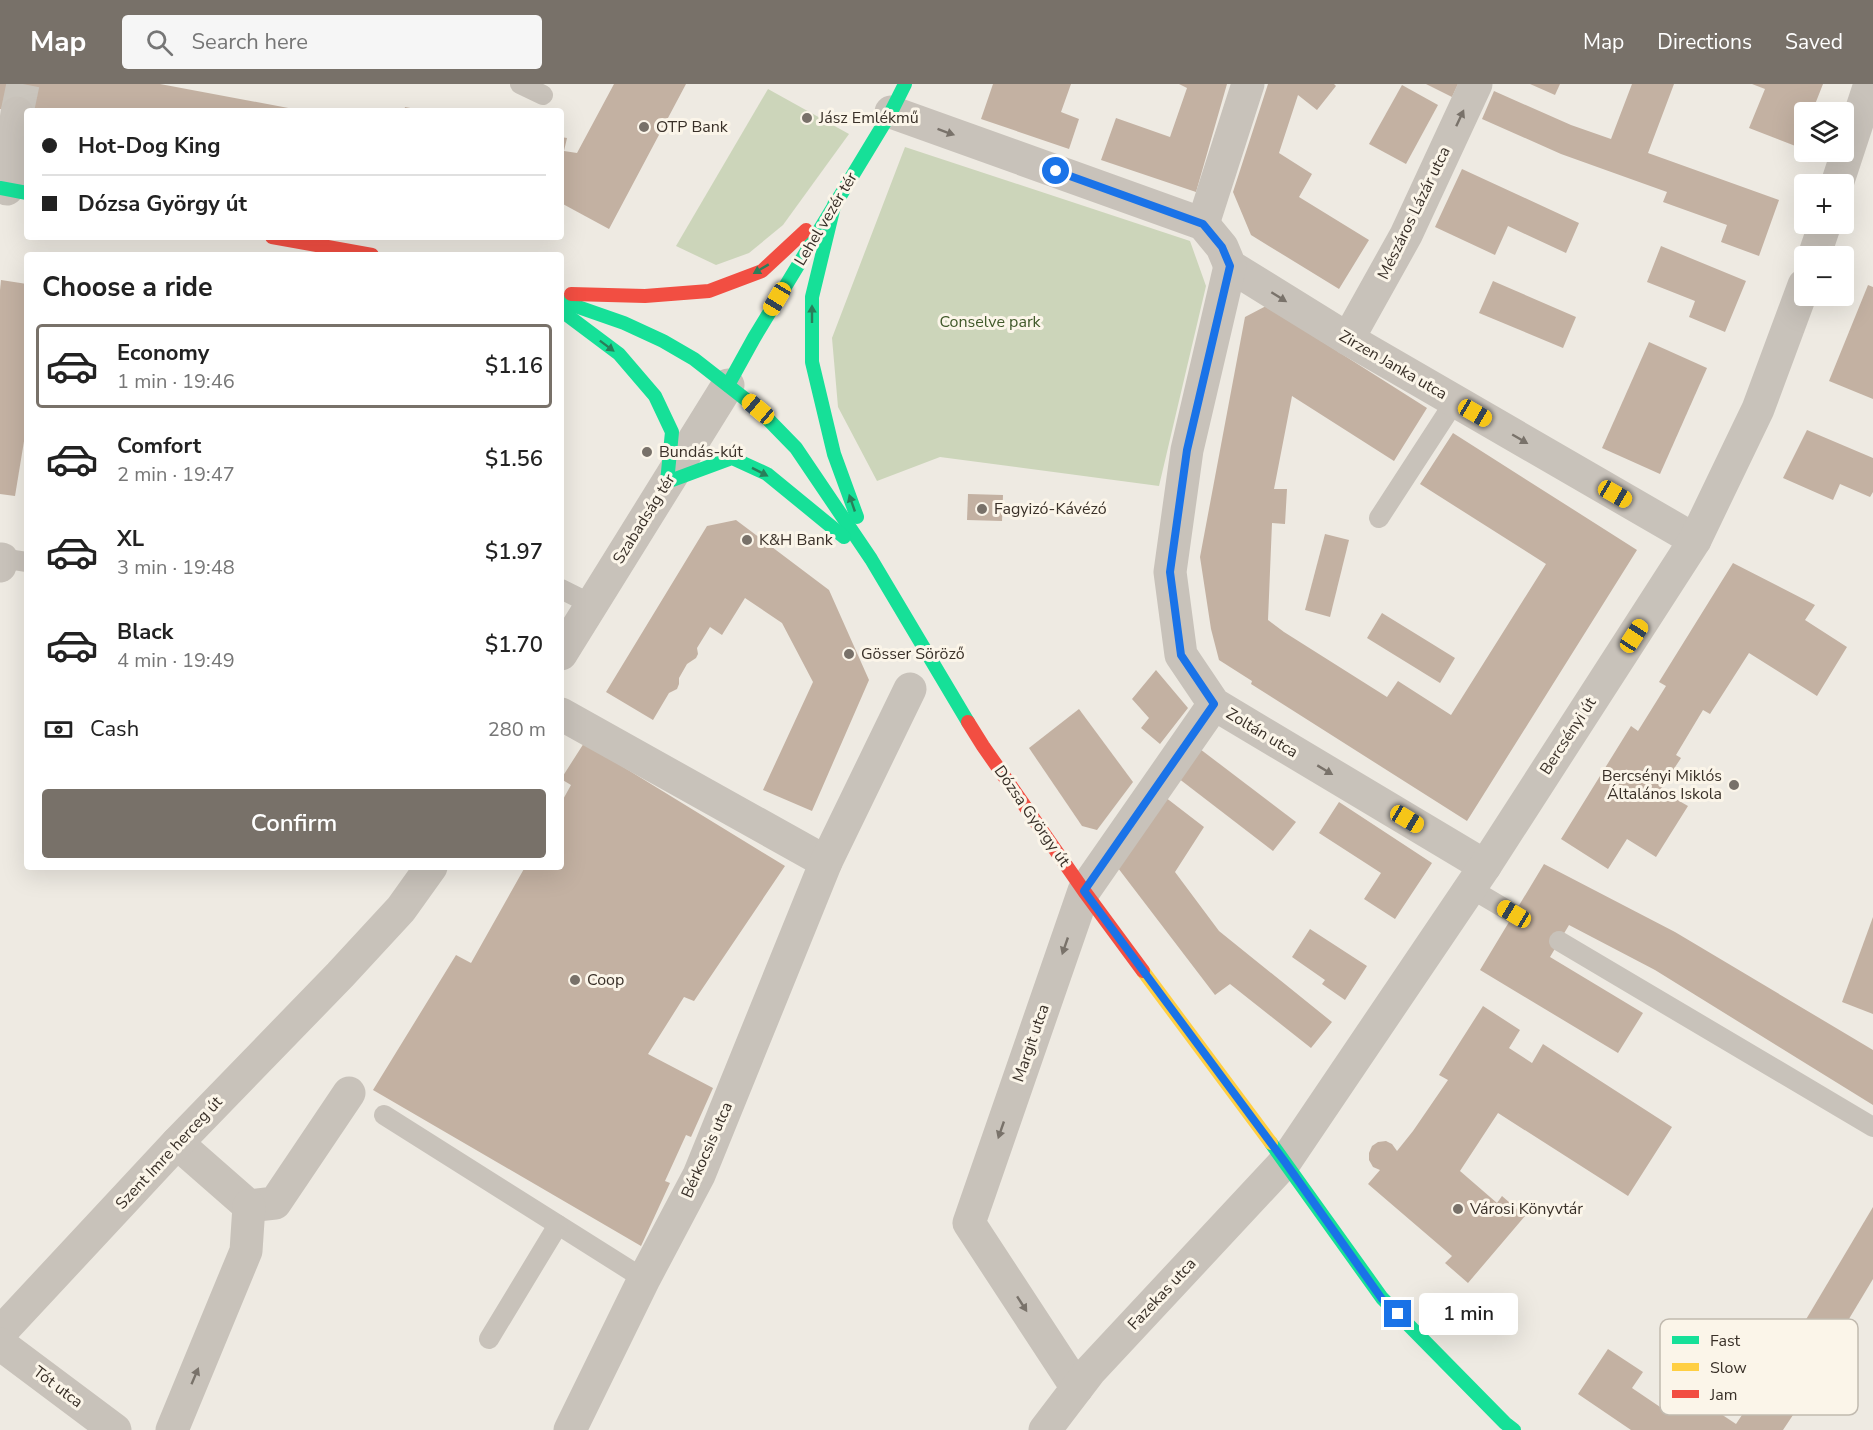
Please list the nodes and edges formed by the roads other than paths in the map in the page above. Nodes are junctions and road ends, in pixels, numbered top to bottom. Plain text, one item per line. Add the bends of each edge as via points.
1 (520, 84) edge
2 (1248, 84) edge
3 (1476, 84) edge
4 (1870, 84) edge
5 (543, 95) dead end
6 (898, 98) edge
7 (17, 113) tunnel mouth
8 (1840, 174) edge
9 (11, 190) edge
10 (835, 202) junction
11 (1203, 224) junction
12 (289, 240) edge
13 (355, 252) edge
14 (1230, 266) junction
15 (564, 294) edge
16 (564, 302) edge
17 (1796, 306) edge
18 (564, 312) edge
19 (1348, 339) junction
20 (728, 385) junction
21 (1455, 401) junction
22 (667, 482) junction
23 (1379, 518) dead end
24 (1695, 540) junction
25 (871, 559) junction
26 (564, 590) edge
27 (591, 604) junction
28 (564, 649) edge
29 (910, 689) dead end
30 (1214, 704) junction
31 (564, 716) edge
32 (826, 862) junction
33 (429, 870) edge
34 (1477, 877) junction
35 (1084, 891) junction
36 (1514, 914) dead end
37 (1559, 941) dead end
38 (350, 1093) dead end
39 (384, 1115) dead end
40 (1873, 1127) edge
41 (177, 1143) junction
42 (1285, 1162) junction
43 (249, 1206) junction
44 (558, 1225) junction
45 (644, 1279) junction
46 (0, 1333) edge
47 (489, 1339) dead end
48 (0, 1344) edge
49 (1077, 1388) junction
50 (1507, 1428) edge
51 (115, 1430) edge
52 (172, 1430) edge
53 (570, 1430) edge
54 (1045, 1430) edge

1 - 5 lane
2 - 11 street
19 -> 3 street, Mészáros Lázár utca via 1406,235
4 - 8 street
6 - 10 street, Lehel vezér tér
6 -> 11 street
7 - 9 street
10 -> 15 street via 762,271 709,291 645,297
10 - 20 street, Lehel vezér tér
25 -> 10 street via 834,453 812,362 812,297
11 - 14 street via 1222,247
12 - 13 street
14 -> 19 street, Zirzen Janka utca
14 - 30 street, Zoltán utca via 1187,450 1170,572 1181,655
16 - 20 street, Dózsa György út via 663,341
17 - 24 street, Bercsényi út via 1758,409
18 -> 22 street via 619,354 655,396 672,432
19 - 21 street, Zirzen Janka utca
20 - 22 street, Szabadság tér
20 - 25 street, Dózsa György út via 796,448
21 - 23 lane
21 -> 24 street, Zirzen Janka utca
22 -> 25 street via 732,458 767,474
22 - 27 street, Szabadság tér
24 - 34 street, Bercsényi út
25 - 35 street, Dózsa György út via 983,746
26 - 27 lane
27 - 28 street, Szabadság tér
29 - 32 street, Bérkocsis utca
30 -> 34 street, Zoltán utca
30 - 35 street, Margit utca
31 - 32 street
32 - 45 street, Bérkocsis utca via 699,1175
33 - 41 street, Szent Imre herceg út via 401,909
34 - 36 lane
34 - 42 street, Bercsényi út
35 - 42 street, Dózsa György út
35 -> 49 street, Margit utca via 969,1223
37 - 40 lane
38 - 43 street via 275,1203
39 - 44 lane
41 - 43 street
41 - 46 street, Szent Imre herceg út
42 - 49 street, Fazekas utca
42 - 50 street, Dózsa György út via 1382,1299
52 -> 43 street via 246,1251
44 - 45 lane
44 - 47 lane
45 - 53 street, Bérkocsis utca
48 - 51 street, Tót utca
49 - 54 street, Fazekas utca

